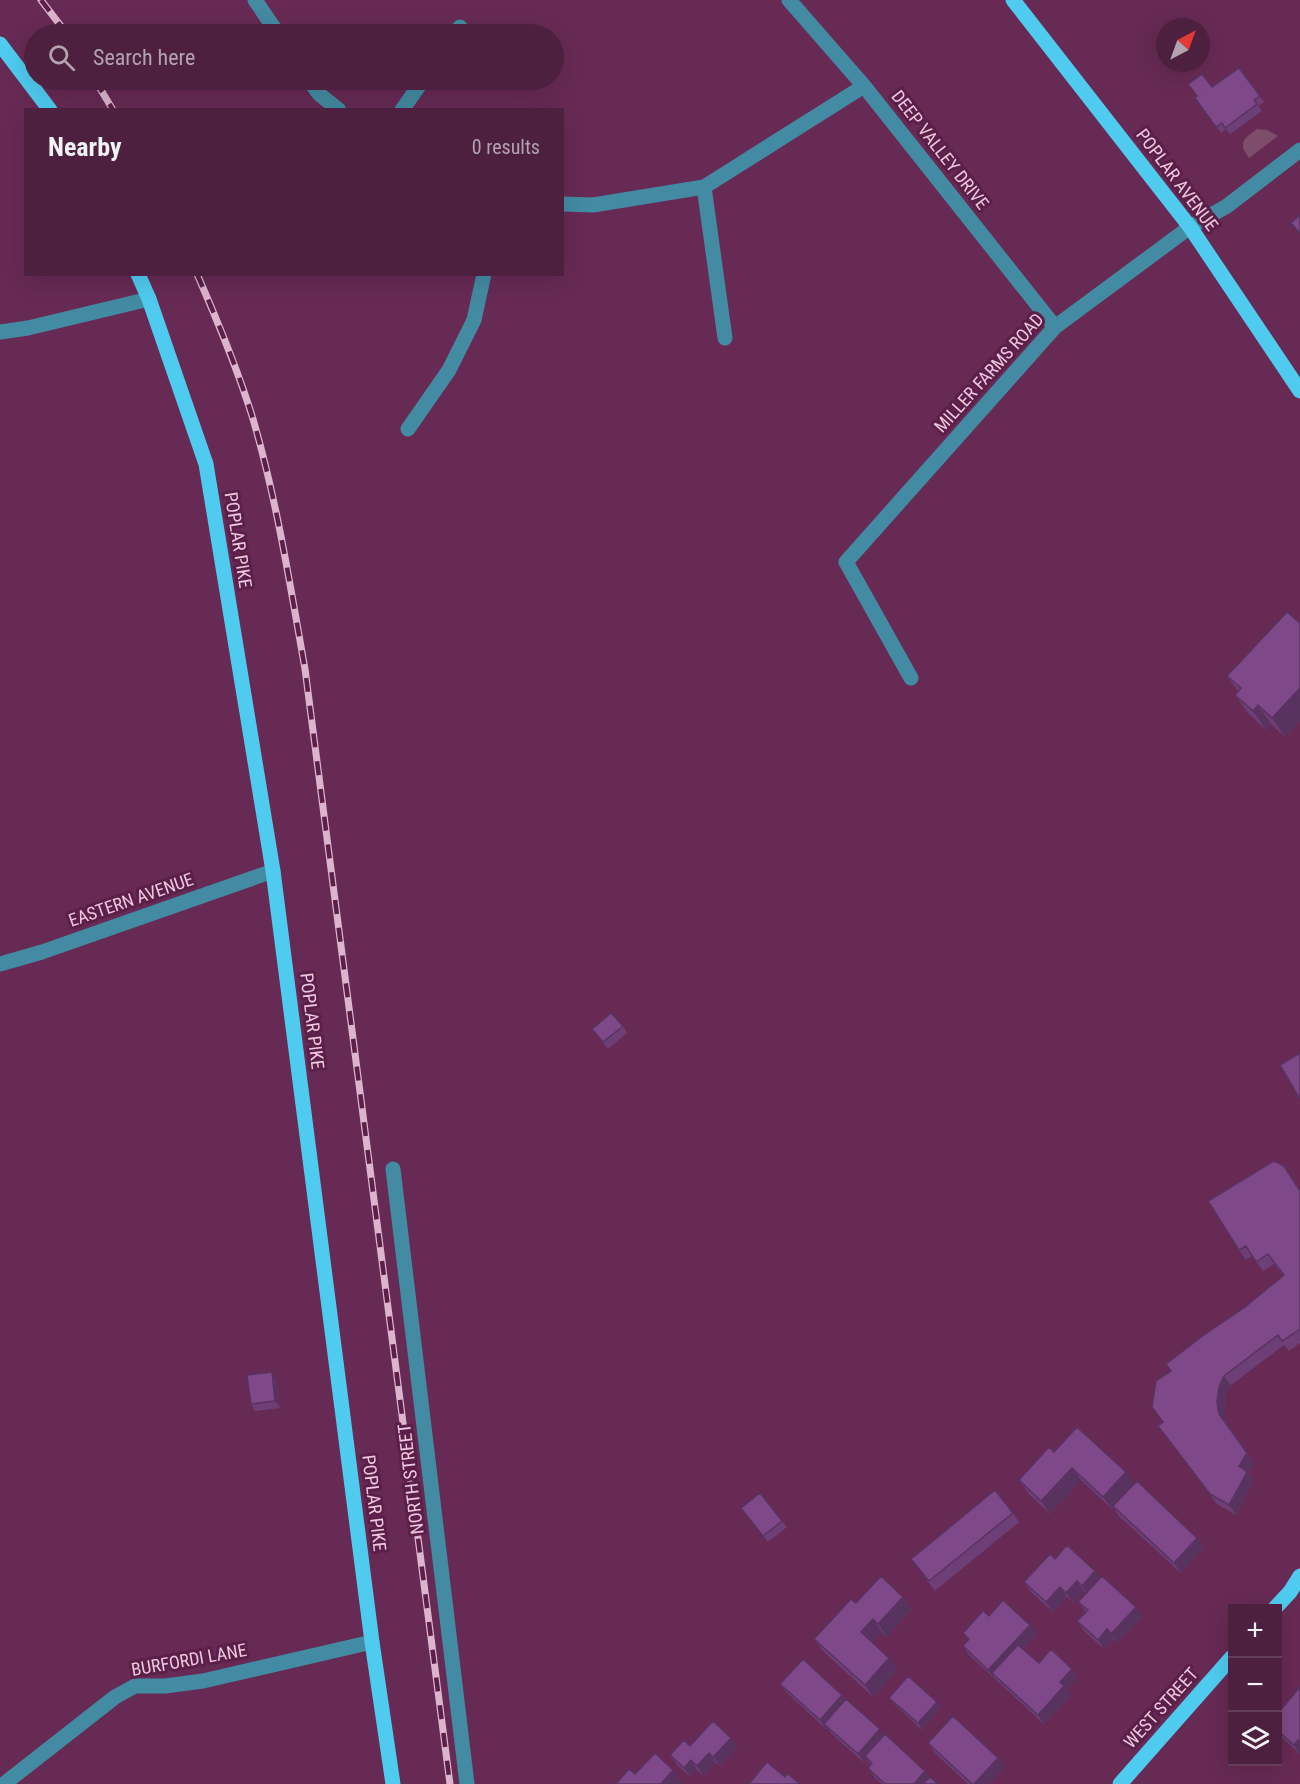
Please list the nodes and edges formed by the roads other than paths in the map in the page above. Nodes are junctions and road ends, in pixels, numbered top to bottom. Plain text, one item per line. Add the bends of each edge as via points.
1 (255, 0) edge
2 (789, 0) edge
3 (1013, 0) edge
4 (271, 24) edge
5 (0, 44) edge
6 (24, 76) edge
7 (864, 86) junction
8 (35, 90) edge
9 (316, 90) edge
10 (416, 90) edge
11 (48, 108) edge
12 (336, 108) edge
13 (403, 108) edge
14 (1300, 150) edge
15 (704, 188) junction
16 (564, 204) edge
17 (1190, 227) junction
18 (139, 276) edge
19 (484, 276) edge
20 (149, 299) junction
21 (1055, 327) junction
22 (0, 332) edge
23 (725, 338) dead end
24 (1300, 391) edge
25 (408, 429) dead end
26 (911, 678) dead end
27 (273, 871) junction
28 (0, 964) edge
29 (393, 1169) dead end
30 (1300, 1576) edge
31 (1279, 1604) edge
32 (372, 1642) junction
33 (1232, 1658) edge
34 (4, 1784) edge
35 (393, 1784) edge
36 (467, 1784) edge
37 (1120, 1784) edge

1 - 4 street
2 - 7 street, DEEP VALLEY DRIVE
3 - 17 main road, POPLAR AVENUE
5 - 6 main road
7 - 15 street
7 - 21 street, DEEP VALLEY DRIVE
8 - 11 main road
9 - 12 street
10 - 13 street
14 - 17 street, MILLER FARMS ROAD via 1227,206
15 - 16 street via 593,205
15 - 23 street
17 - 21 street, MILLER FARMS ROAD
17 - 24 main road, POPLAR AVENUE
18 - 20 main road, POPLAR PIKE
19 - 25 street via 474,320 449,370
20 - 22 street
20 - 27 main road, POPLAR PIKE via 206,464
21 - 26 street, MILLER FARMS ROAD via 846,562
27 - 28 street, EASTERN AVENUE
27 - 32 main road, POPLAR PIKE
29 - 36 street, NORTH STREET
30 - 31 main road
32 - 34 street, BURFORDI LANE via 202,1681 135,1686 115,1697
32 - 35 main road, POPLAR PIKE
33 - 37 main road, WEST STREET

